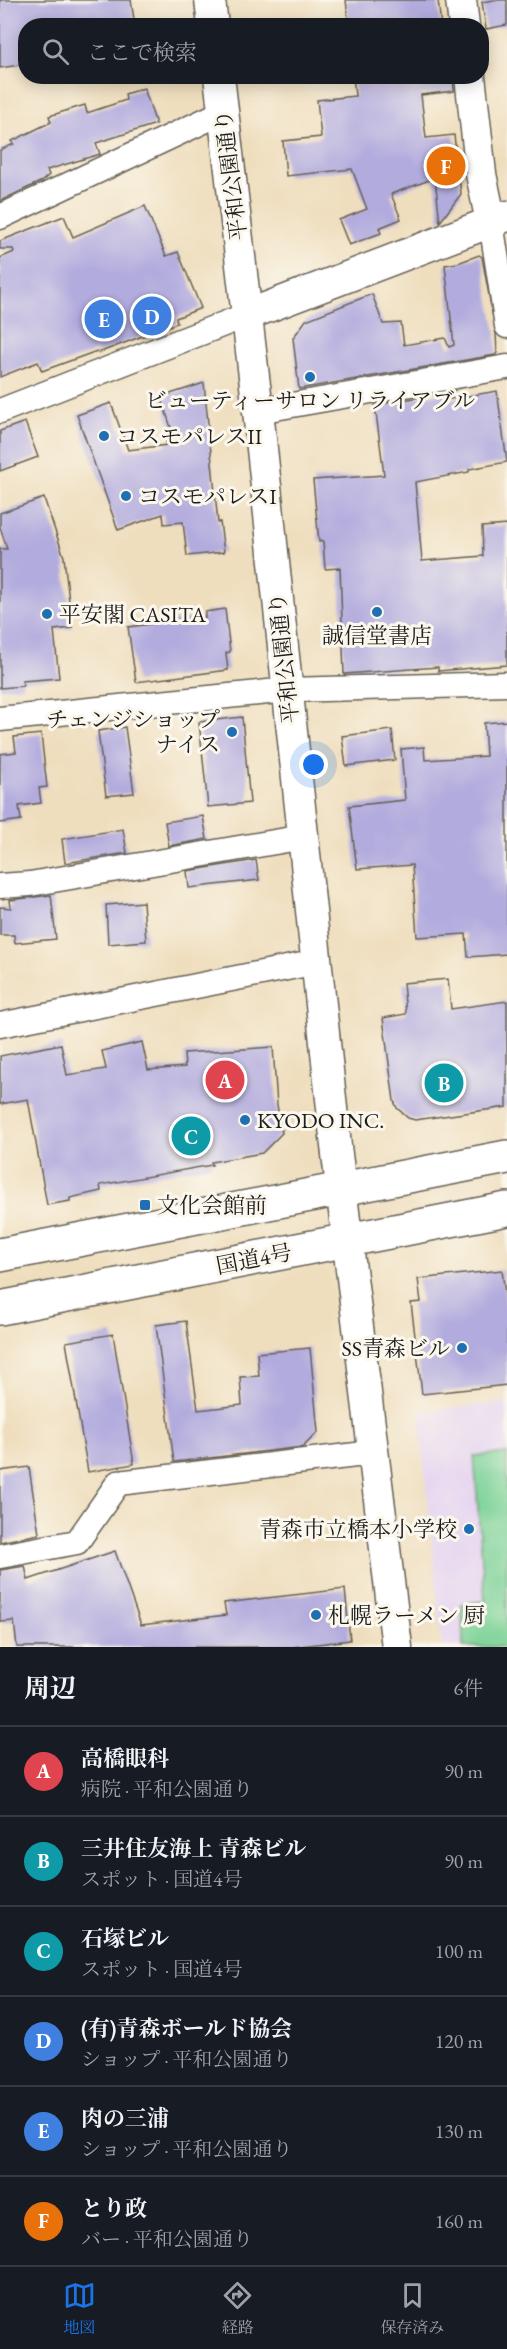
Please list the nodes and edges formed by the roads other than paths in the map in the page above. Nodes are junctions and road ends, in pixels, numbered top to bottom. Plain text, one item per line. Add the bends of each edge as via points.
1 (210, 0) edge
2 (461, 0) edge
3 (212, 18) edge
4 (463, 18) edge
5 (220, 84) edge
6 (471, 84) edge
7 (223, 112) junction
8 (0, 217) edge
9 (499, 219) edge
10 (247, 315) junction
11 (507, 326) edge
12 (507, 367) edge
13 (0, 411) edge
14 (258, 411) junction
15 (507, 684) edge
16 (288, 690) junction
17 (0, 719) edge
18 (304, 837) junction
19 (0, 886) edge
20 (317, 962) junction
21 (0, 1025) edge
22 (507, 1157) edge
23 (341, 1190) junction
24 (507, 1209) edge
25 (348, 1240) junction
26 (0, 1255) edge
27 (0, 1308) edge
28 (373, 1453) junction
29 (0, 1556) edge
30 (393, 1647) edge

1 - 3 street
2 - 4 street
5 - 7 street, 平和公園通り
6 - 9 street via 481,174
7 - 8 street
7 - 10 street, 平和公園通り
9 - 10 street
9 - 11 street
10 - 13 street
10 - 14 street, 平和公園通り
12 - 14 street
14 - 16 street, 平和公園通り
15 - 16 street
16 - 17 street
16 - 18 street, 平和公園通り
18 - 19 street
18 - 20 street, 平和公園通り
20 - 21 street
20 - 23 street, 平和公園通り
22 - 23 highway
23 - 25 street, 平和公園通り
23 - 26 highway
24 - 25 highway, 国道4号
25 - 27 highway, 国道4号
25 - 28 street, 平和公園通り
28 - 29 street via 118,1483 77,1542
28 - 30 street, 平和公園通り

